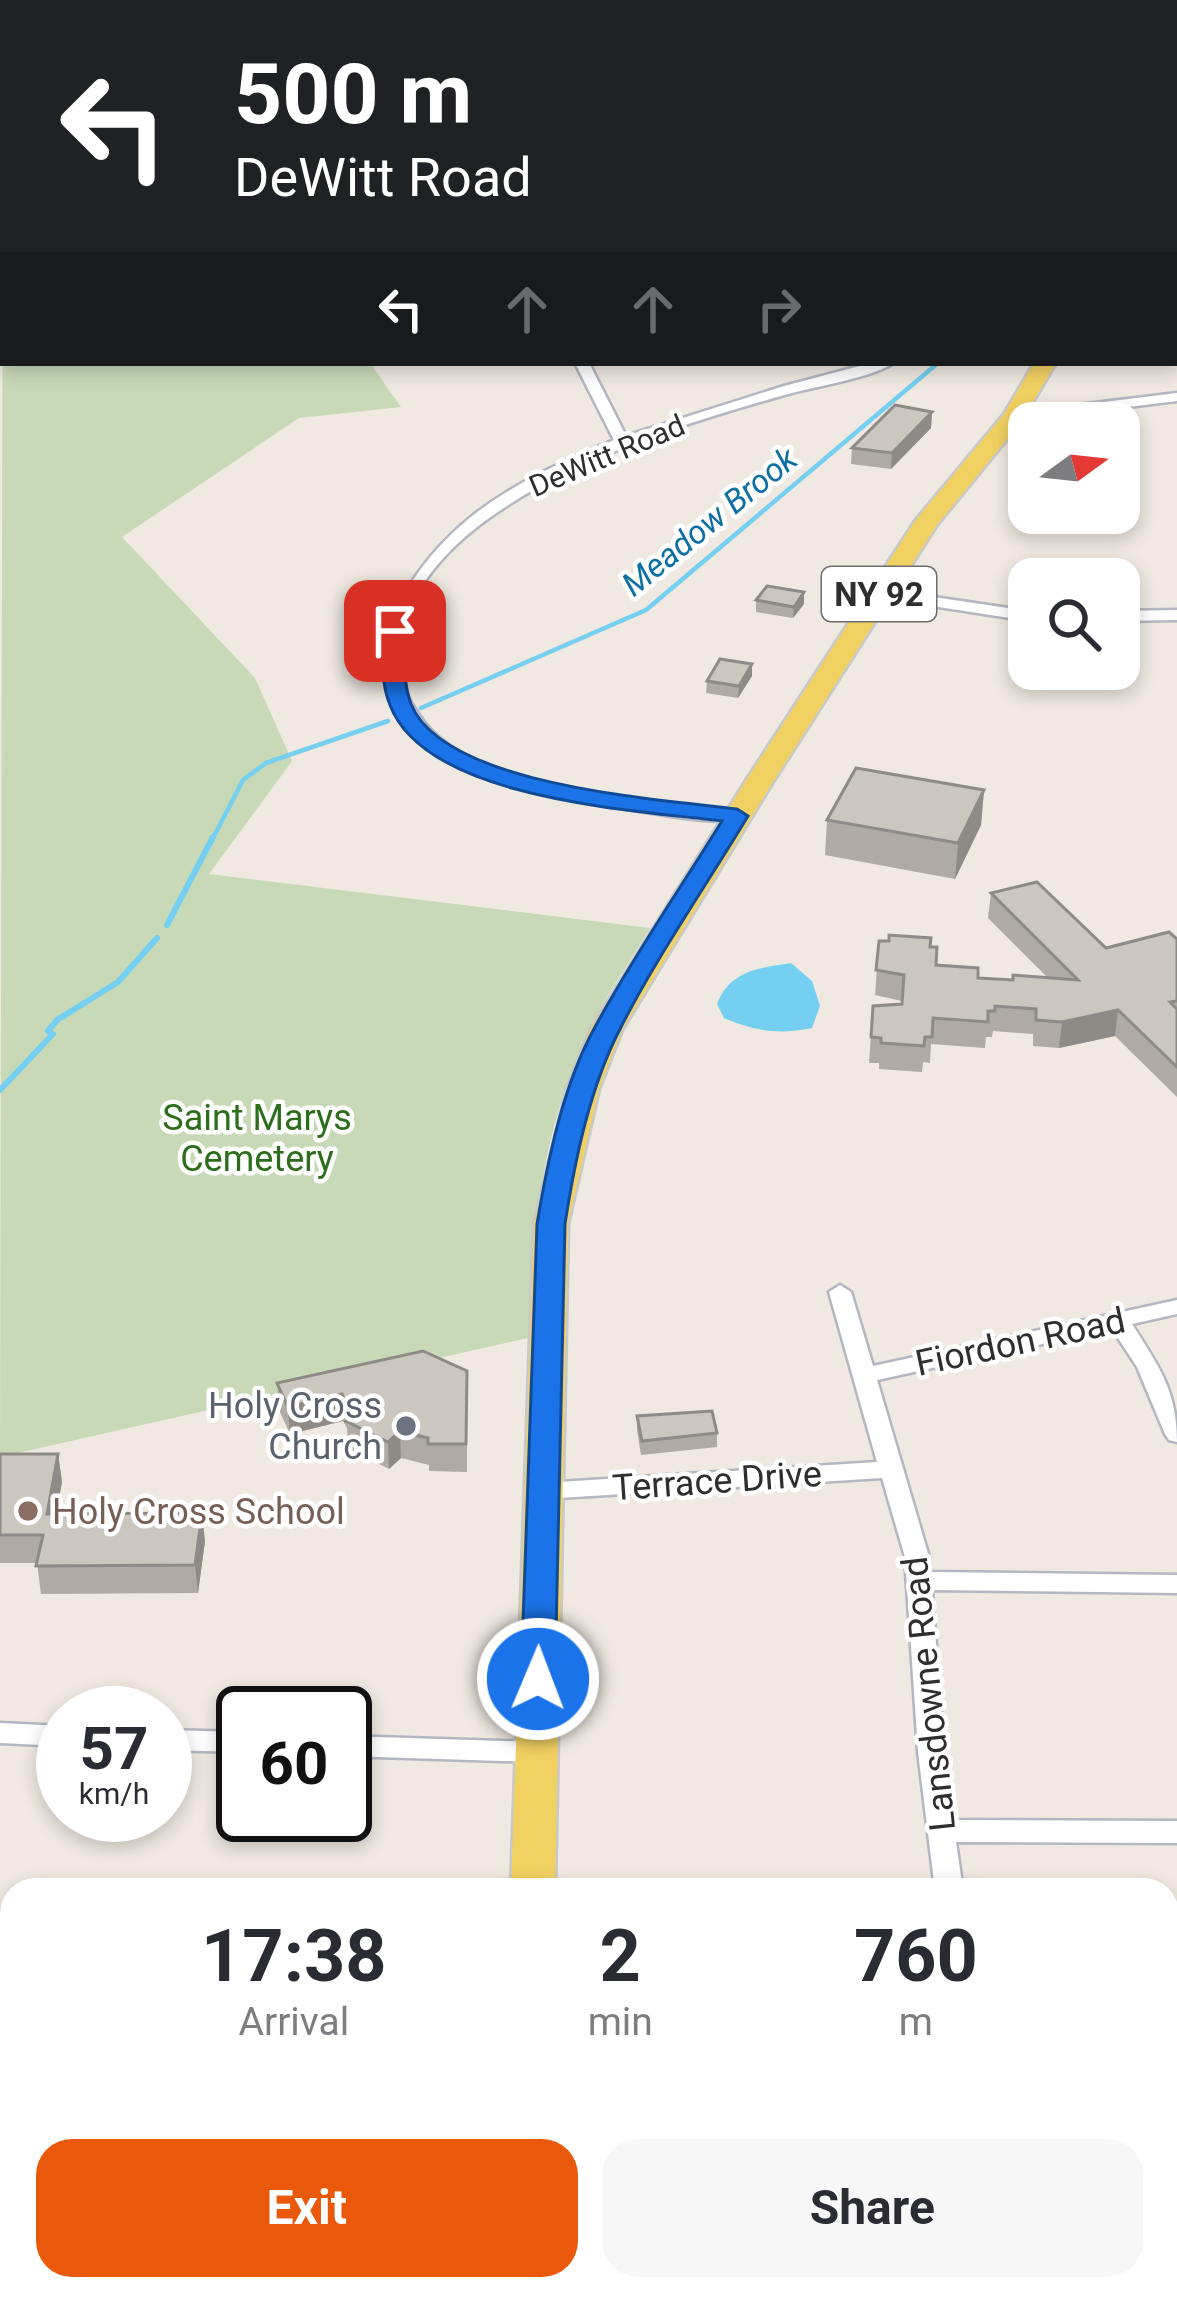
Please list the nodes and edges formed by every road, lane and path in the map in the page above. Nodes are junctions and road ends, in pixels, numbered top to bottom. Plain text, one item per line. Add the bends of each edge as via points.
1 (584, 366) edge
2 (876, 366) edge
3 (1043, 366) edge
4 (1177, 397) edge
5 (1022, 402) edge
6 (1136, 402) edge
7 (1008, 423) edge
8 (624, 445) junction
9 (879, 594) junction
10 (1008, 613) edge
11 (1177, 615) edge
12 (1140, 616) edge
13 (737, 816) junction
14 (839, 1292) dead end
15 (1177, 1307) edge
16 (1118, 1320) junction
17 (863, 1376) junction
18 (1177, 1434) edge
19 (891, 1469) junction
20 (543, 1491) junction
21 (919, 1581) junction
22 (1177, 1584) edge
23 (0, 1733) edge
24 (36, 1735) edge
25 (372, 1747) edge
26 (536, 1752) junction
27 (942, 1831) junction
28 (1177, 1832) edge
29 (533, 1878) edge
30 (948, 1878) edge

1 - 8 street
2 - 8 street, DeWitt Road
3 - 5 main road, NY 92
4 - 6 street
7 - 9 main road, NY 92
8 - 13 street, DeWitt Road via 494,506 432,565 395,631 393,677 402,709 421,735 454,757 517,782
9 - 10 street
9 - 13 main road, NY 92
11 - 12 street
13 - 20 main road, NY 92 via 612,1019 583,1089 551,1224
14 - 17 street, Lansdowne Road
15 - 16 street, Fiordon Road
16 - 17 street, Fiordon Road
16 - 18 street
17 - 19 street, Lansdowne Road
19 - 20 street, Terrace Drive
19 - 21 street, Lansdowne Road
20 - 26 main road, NY 92
21 - 22 street
21 - 27 street, Lansdowne Road
23 - 24 street
25 - 26 street
26 - 29 main road, NY 92
27 - 28 street
27 - 30 street, Lansdowne Road

